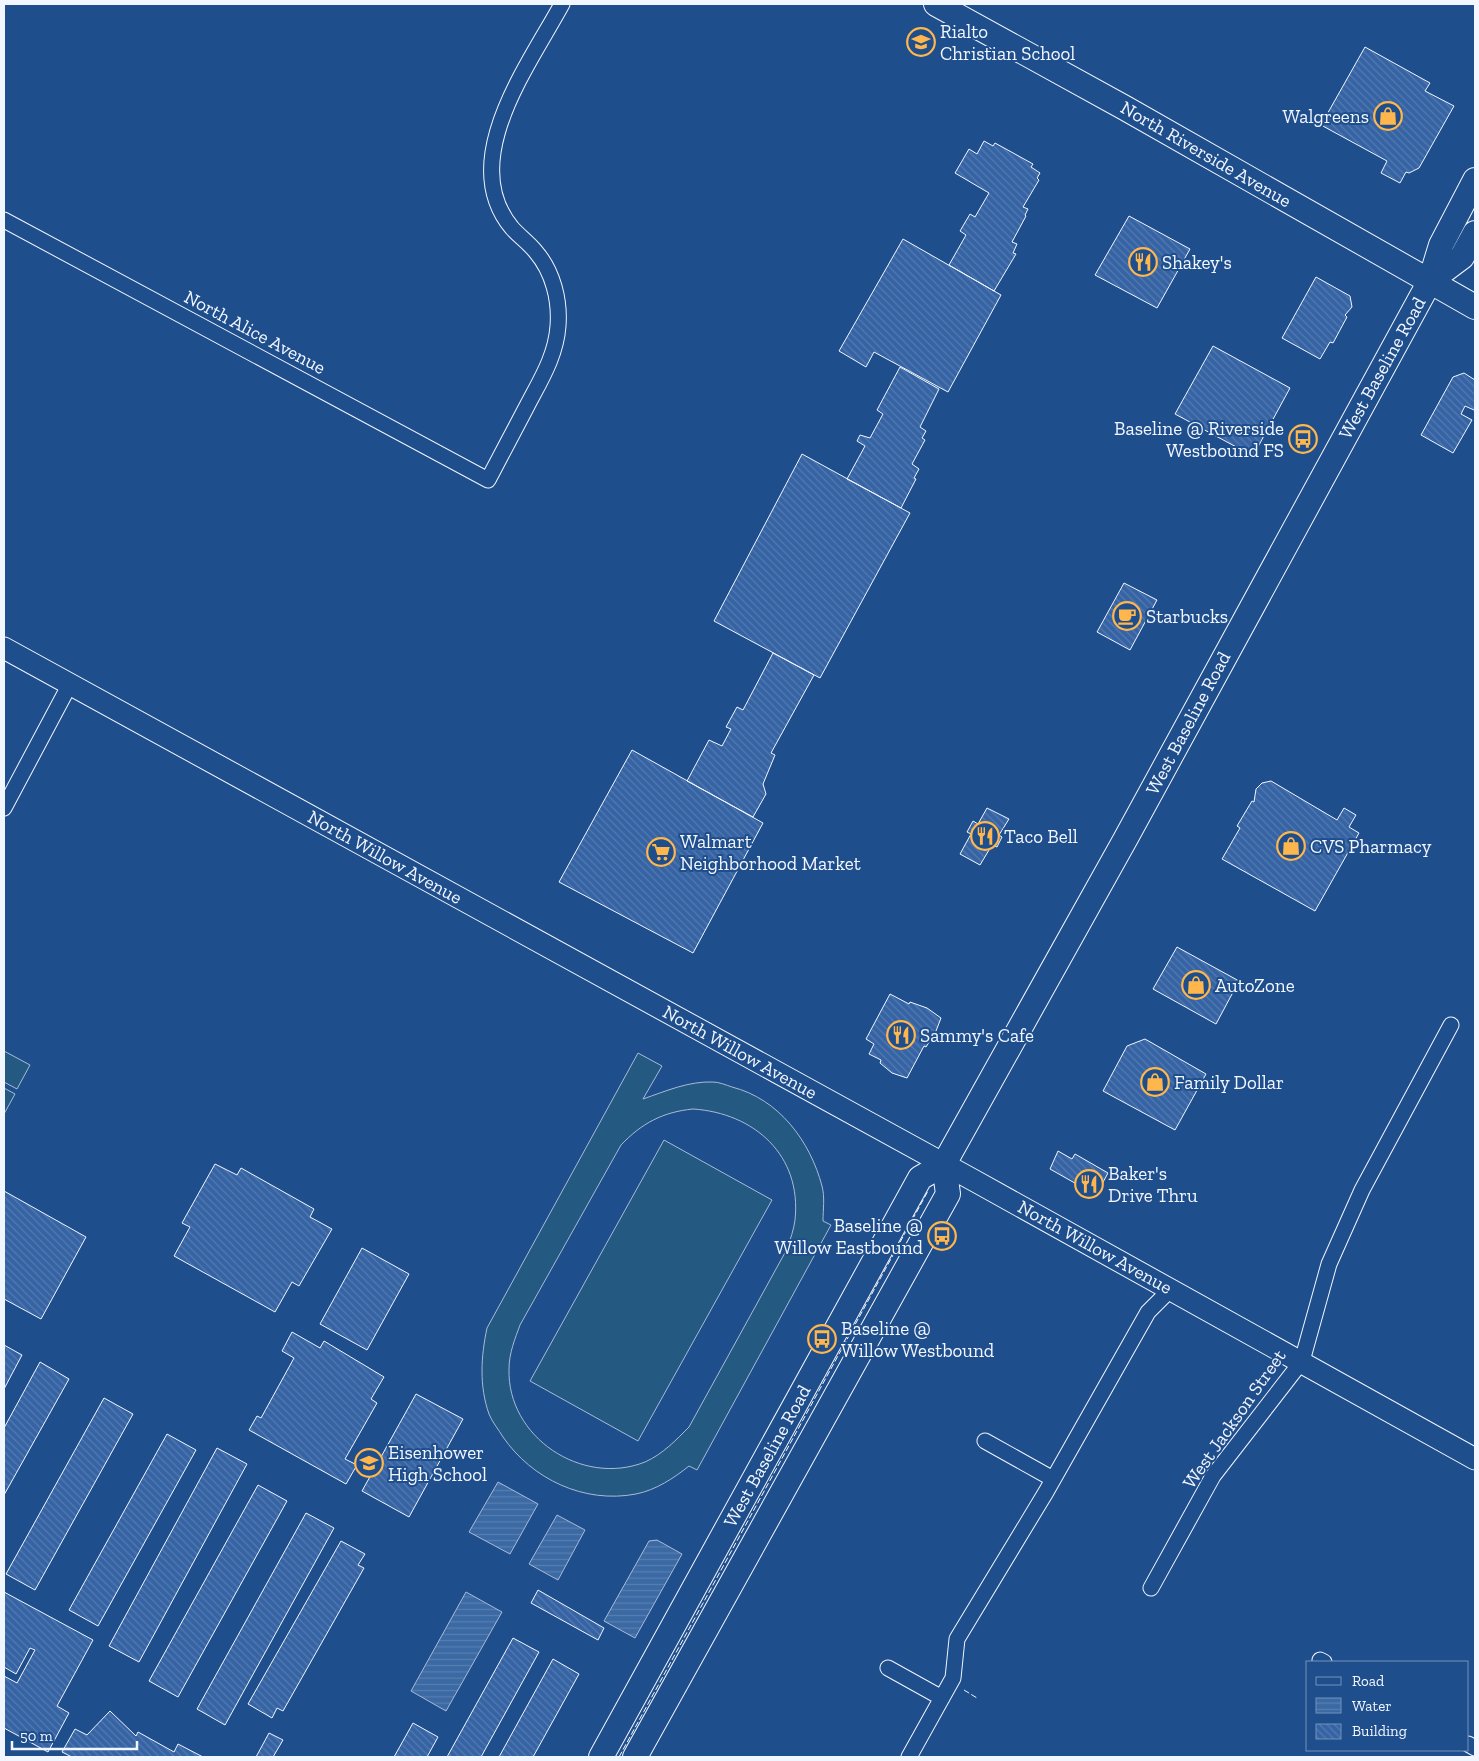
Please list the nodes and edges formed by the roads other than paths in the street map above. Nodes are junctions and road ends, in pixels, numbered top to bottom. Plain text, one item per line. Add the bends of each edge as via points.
1 (562, 4) edge
2 (936, 4) edge
3 (1475, 180) edge
4 (4, 220) edge
5 (1475, 233) edge
6 (1430, 282) junction
7 (1475, 307) edge
8 (4, 648) edge
9 (70, 684) junction
10 (4, 808) edge
11 (1451, 1025) dead end
12 (944, 1164) junction
13 (1171, 1289) junction
14 (1302, 1361) junction
15 (985, 1441) dead end
16 (1474, 1456) edge
17 (1053, 1479) junction
18 (1152, 1588) dead end
19 (888, 1668) dead end
20 (942, 1698) junction
21 (601, 1757) edge
22 (635, 1757) edge
23 (909, 1757) edge

1 - 4 street, North Alice Avenue via 502,116 492,151 492,185 499,208 544,264 557,298 558,324 549,364 488,480
2 - 6 main road, North Riverside Avenue
3 - 6 main road via 1441,245
5 - 6 main road via 1462,258
6 - 7 main road, North Riverside Avenue
6 - 12 main road, West Baseline Road
8 - 9 street, North Willow Avenue
9 - 10 street
9 - 12 street, North Willow Avenue
11 - 14 street, West Jackson Street via 1362,1190 1336,1248
12 - 13 street, North Willow Avenue
12 - 21 main road, West Baseline Road via 920,1178
12 - 22 main road, West Baseline Road via 948,1194
13 - 14 street, North Willow Avenue
13 - 17 street via 1148,1312
14 - 16 street, North Willow Avenue
14 - 18 street, West Jackson Street via 1214,1476
15 - 17 street
17 - 20 street via 957,1639 953,1678
19 - 20 street
20 - 23 street

